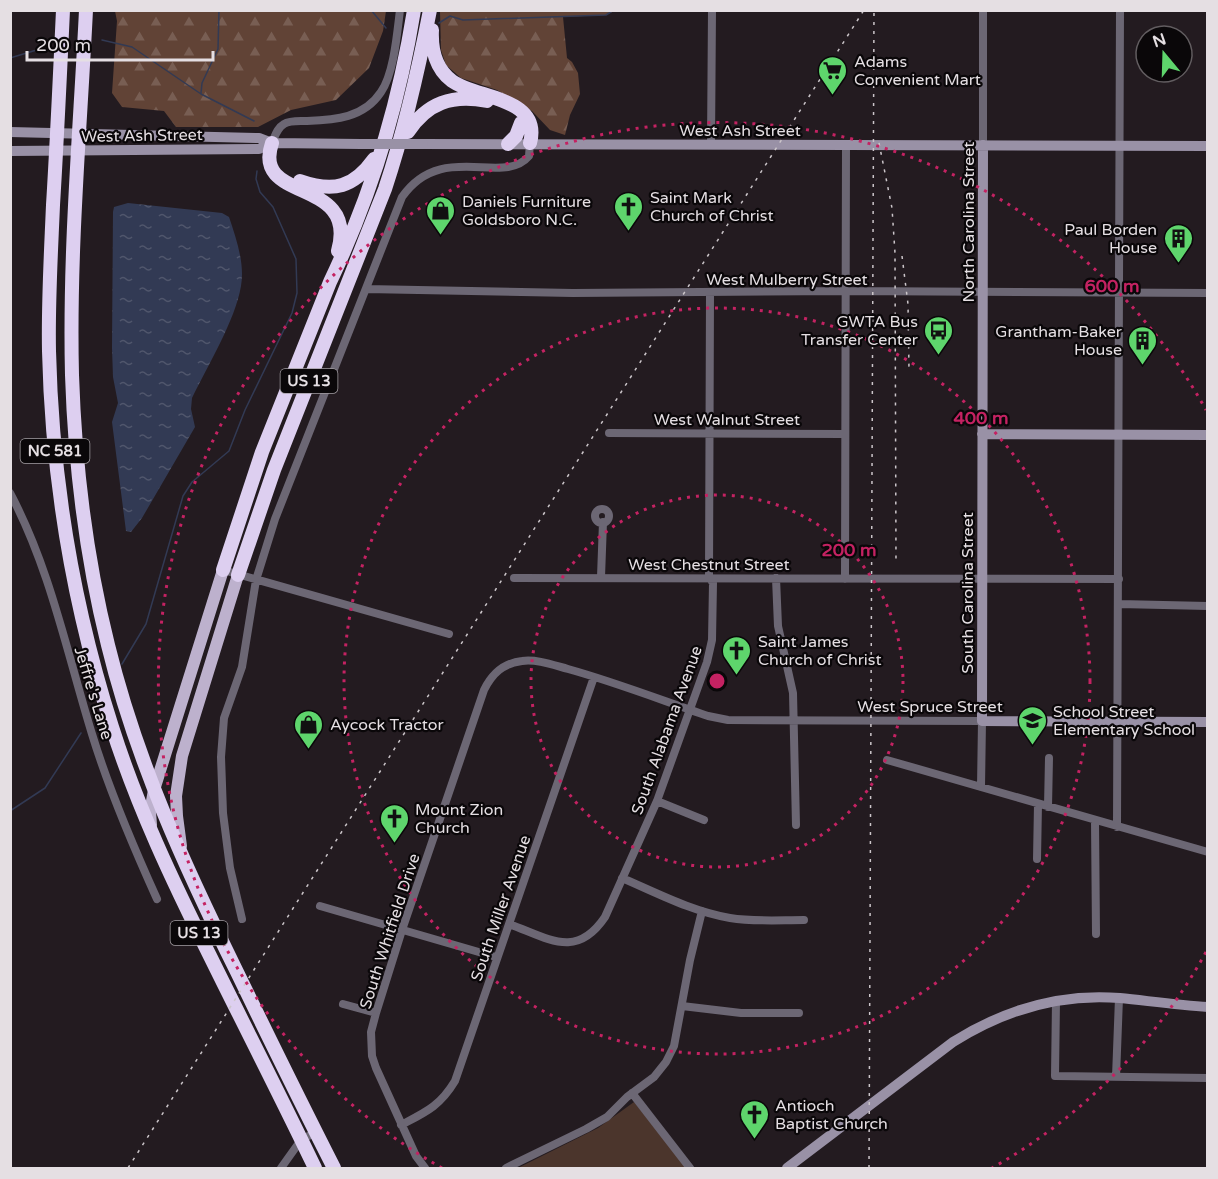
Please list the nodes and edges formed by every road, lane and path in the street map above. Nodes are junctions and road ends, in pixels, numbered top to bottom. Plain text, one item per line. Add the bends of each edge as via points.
1 (63, 10) edge
2 (86, 10) edge
3 (400, 10) edge
4 (414, 10) edge
5 (431, 10) edge
6 (712, 10) edge
7 (983, 10) edge
8 (1120, 10) edge
9 (521, 123) junction
10 (10, 132) edge
11 (57, 133) junction
12 (80, 133) junction
13 (401, 142) junction
14 (272, 143) junction
15 (508, 144) junction
16 (530, 144) junction
17 (711, 144) junction
18 (982, 145) junction
19 (846, 146) junction
20 (1119, 146) junction
21 (1208, 146) edge
22 (383, 148) junction
23 (10, 151) edge
24 (56, 151) junction
25 (79, 151) junction
26 (330, 282) junction
27 (366, 289) junction
28 (846, 291) junction
29 (1119, 291) junction
30 (982, 292) junction
31 (710, 293) junction
32 (1208, 293) edge
33 (609, 433) dead end
34 (709, 434) junction
35 (845, 434) junction
36 (982, 434) junction
37 (1119, 434) junction
38 (1208, 435) edge
39 (10, 493) edge
40 (603, 522) dead end
41 (223, 570) junction
42 (238, 575) junction
43 (601, 577) junction
44 (709, 577) junction
45 (514, 578) dead end
46 (776, 578) junction
47 (981, 578) junction
48 (845, 579) junction
49 (1119, 579) junction
50 (256, 580) junction
51 (1119, 604) junction
52 (1208, 606) edge
53 (449, 634) dead end
54 (500, 668) joint
55 (594, 677) junction
56 (691, 710) junction
57 (794, 720) junction
58 (982, 721) junction
59 (1116, 721) junction
60 (1208, 722) edge
61 (1048, 758) dead end
62 (887, 760) dead end
63 (981, 787) junction
64 (154, 790) junction
65 (657, 801) junction
66 (1038, 804) junction
67 (1048, 807) junction
68 (704, 820) dead end
69 (1095, 821) junction
70 (796, 825) dead end
71 (1117, 827) junction
72 (153, 835) junction
73 (1208, 852) edge
74 (1037, 859) dead end
75 (184, 865) junction
76 (622, 879) junction
77 (157, 899) dead end
78 (320, 906) dead end
79 (702, 911) junction
80 (242, 919) dead end
81 (804, 920) dead end
82 (509, 924) junction
83 (402, 930) junction
84 (1096, 934) dead end
85 (496, 957) junction
86 (1119, 998) junction
87 (1056, 1001) junction
88 (344, 1004) dead end
89 (682, 1006) junction
90 (1208, 1007) edge
91 (376, 1013) junction
92 (799, 1013) dead end
93 (1116, 1077) junction
94 (1208, 1078) edge
95 (632, 1093) junction
96 (401, 1125) junction
97 (316, 1132) junction
98 (301, 1140) junction
99 (281, 1168) edge
100 (315, 1168) edge
101 (334, 1168) edge
102 (425, 1168) edge
103 (506, 1168) edge
104 (690, 1168) edge
105 (787, 1168) edge

1 - 11 highway
2 - 12 highway
3 - 14 street via 388,77 375,100 344,118 287,122
4 - 22 highway, US 13
5 - 13 highway, US 13
5 - 16 highway via 433,51 442,71 457,84 521,111 532,128
6 - 17 street
7 - 18 street, North Carolina Street
8 - 20 street
9 - 13 highway via 510,110 494,103 453,100 423,112
9 - 15 highway
9 - 16 highway
10 - 11 street, West Ash Street
11 - 12 street, West Ash Street
11 - 24 highway
12 - 14 street, West Ash Street via 259,138
12 - 25 highway, NC 581
13 - 42 highway, US 13 via 274,470
14 - 15 street, West Ash Street, bridge
14 - 22 highway via 283,172 305,183 328,187 359,178
14 - 25 street, West Ash Street via 259,149
14 - 26 highway via 268,156 275,175 323,200 336,218 340,238
15 - 16 street, West Ash Street
16 - 17 street, West Ash Street
16 - 27 street via 529,156 519,165 443,168 412,183 398,204
17 - 19 street, West Ash Street
18 - 19 street, West Ash Street
18 - 20 street, West Ash Street
18 - 30 street, North Carolina Street
19 - 28 street
20 - 21 street, West Ash Street
20 - 29 street
22 - 26 highway, US 13
23 - 24 street, West Ash Street
24 - 25 street, West Ash Street
24 - 72 highway, NC 581 via 49,348 61,501 95,668 113,730
25 - 64 highway, NC 581 via 72,331 82,502 108,646
26 - 41 highway, US 13 via 262,452
27 - 31 street, West Mulberry Street
27 - 50 street via 281,502
28 - 30 street, West Mulberry Street
28 - 31 street, West Mulberry Street
28 - 35 street
29 - 30 street, West Mulberry Street
29 - 32 street, West Mulberry Street
29 - 37 street
30 - 36 street, North Carolina Street
31 - 34 street, South Alabama Avenue
33 - 34 street, West Walnut Street
34 - 35 street, West Walnut Street
34 - 44 street, South Alabama Avenue
35 - 48 street
36 - 37 street
36 - 47 street, South Carolina Street
37 - 38 street
37 - 49 street
39 - 77 street, Jeffre's Lane via 46,578 92,736
40 - 43 street
41 - 42 street
41 - 64 main road, US 13
42 - 50 street
42 - 75 main road, US 13 via 178,777 177,816
43 - 44 street, West Chestnut Street
43 - 45 street, West Chestnut Street
44 - 46 street, West Chestnut Street
44 - 56 street, South Alabama Avenue via 713,583 712,640
46 - 48 street, West Chestnut Street
46 - 57 street via 778,626 792,683
47 - 48 street, West Chestnut Street
47 - 49 street, West Chestnut Street
47 - 58 street, South Carolina Street
49 - 51 street
50 - 53 street
50 - 80 street via 242,667 224,718 221,757 230,868
51 - 52 street
51 - 59 street
54 - 55 street, West Spruce Street via 515,662 542,662
54 - 83 street, South Whitfield Drive via 484,690
55 - 56 street, West Spruce Street
55 - 82 street, South Miller Avenue
56 - 57 street, West Spruce Street via 728,720
56 - 65 street, South Alabama Avenue
57 - 58 street, West Spruce Street
57 - 70 street
58 - 59 street, West Spruce Street
58 - 63 street, South Carolina Street
59 - 60 street, West Spruce Street
59 - 71 street
61 - 67 street
62 - 63 street
63 - 66 street
64 - 72 main road, US 13 via 150,812
64 - 75 highway, NC 581
65 - 68 street
65 - 76 street, South Alabama Avenue
66 - 67 street
66 - 74 street
67 - 69 street
69 - 71 street
69 - 84 street
71 - 73 street
72 - 98 highway, US 13
75 - 97 highway, US 13
76 - 79 street
76 - 82 street, South Alabama Avenue via 605,917 586,939 557,942
78 - 83 street
79 - 81 street via 730,918
79 - 89 street
82 - 85 street, South Miller Avenue
83 - 85 street
83 - 91 street, South Whitfield Drive
85 - 96 street, South Miller Avenue via 455,1081 434,1108
86 - 87 street
86 - 90 street
86 - 93 street
87 - 93 street via 1055,1076
87 - 105 street via 1013,1011 963,1035
88 - 91 street
89 - 92 street via 741,1013
89 - 95 street via 674,1046 666,1062
91 - 96 street, South Whitfield Drive via 371,1032 372,1056
93 - 94 street
95 - 103 street via 607,1117
95 - 104 street
96 - 102 street, South Whitfield Drive
97 - 98 street
97 - 101 highway, US 13
98 - 99 street
98 - 100 highway, US 13

